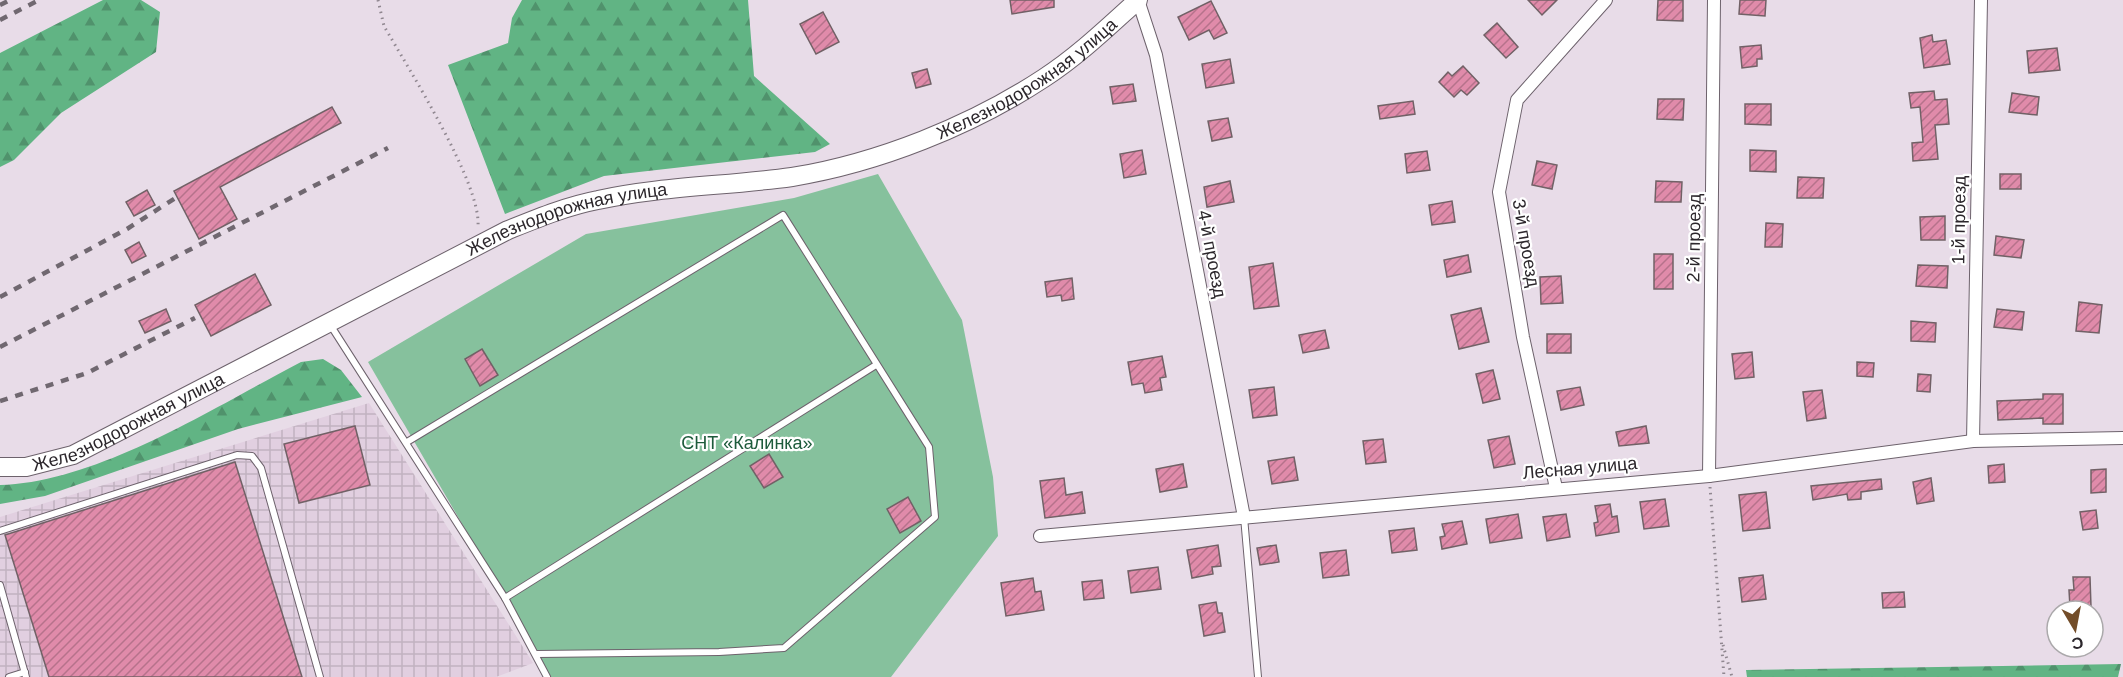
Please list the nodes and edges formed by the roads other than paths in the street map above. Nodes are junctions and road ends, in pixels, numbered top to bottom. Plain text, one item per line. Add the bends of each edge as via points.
1 (1138, 0) edge
2 (1606, 0) edge
3 (1714, 0) edge
4 (1981, 0) edge
5 (329, 323) junction
6 (876, 365) junction
7 (2123, 438) edge
8 (1973, 441) junction
9 (407, 442) junction
10 (0, 467) edge
11 (1709, 476) junction
12 (1556, 488) junction
13 (1244, 517) junction
14 (0, 531) edge
15 (1040, 536) dead end
16 (0, 585) edge
17 (505, 598) junction
18 (537, 654) junction
19 (25, 675) edge
20 (9, 677) edge
21 (320, 677) edge
22 (547, 677) edge
23 (1258, 677) edge

1 - 5 street, Железнодорожная улица via 1044,79 904,147 872,159 792,177 600,199 556,211 477,246
1 - 13 street, 4-й проезд via 1156,55
2 - 12 street, 3-й проезд via 1517,100 1499,192 1523,337
3 - 11 street, 2-й проезд
4 - 8 street, 1-й проезд
5 - 9 lane
5 - 10 street, Железнодорожная улица via 74,455 26,467
6 - 9 lane via 783,215
6 - 17 lane
6 - 18 lane via 929,447 934,517 784,648
7 - 8 street, Лесная улица
8 - 11 street, Лесная улица
9 - 17 lane
11 - 12 street, Лесная улица
12 - 13 street, Лесная улица
13 - 15 street, Лесная улица
13 - 23 lane
14 - 21 lane via 237,455 252,456 261,468
16 - 19 lane
17 - 18 lane
18 - 22 lane
19 - 20 lane

